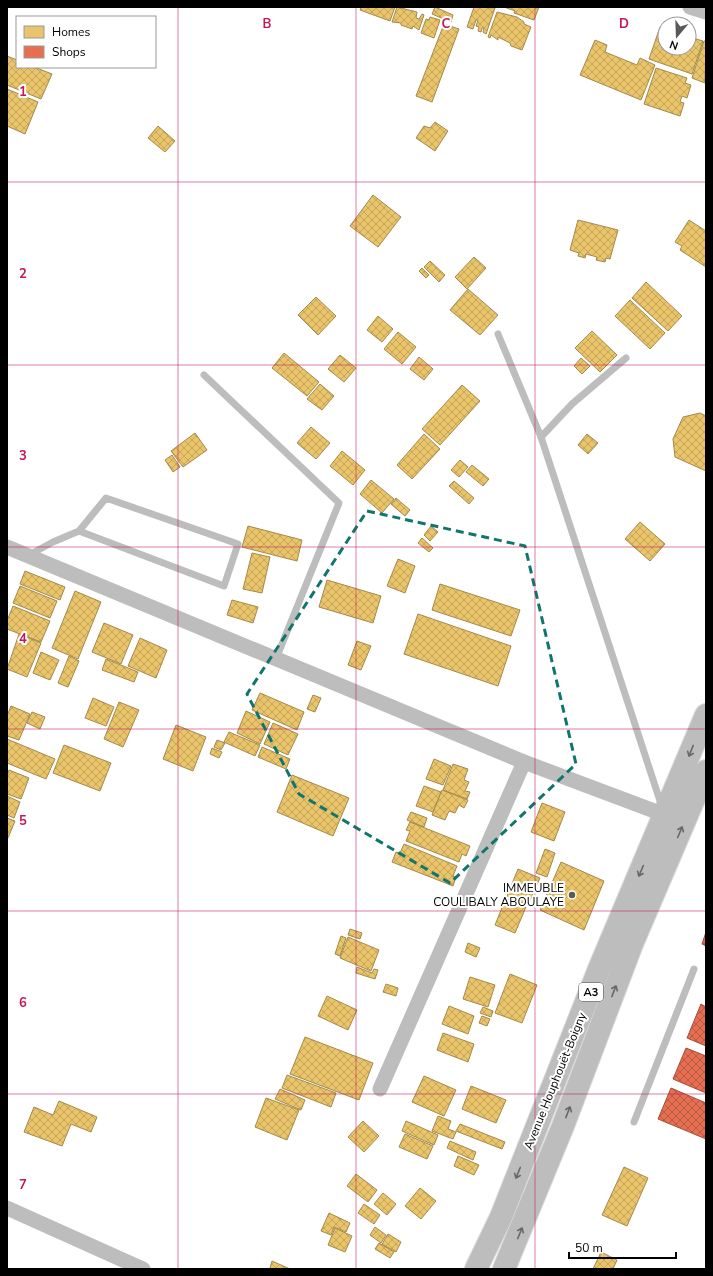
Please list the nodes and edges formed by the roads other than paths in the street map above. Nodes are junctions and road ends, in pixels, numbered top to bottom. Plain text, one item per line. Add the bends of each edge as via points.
1 (690, 7) edge
2 (706, 12) edge
3 (498, 334) dead end
4 (626, 358) dead end
5 (204, 374) dead end
6 (541, 437) junction
7 (79, 531) junction
8 (8, 550) edge
9 (28, 556) junction
10 (276, 660) junction
11 (706, 715) edge
12 (524, 762) junction
13 (706, 771) edge
14 (665, 815) junction
15 (694, 969) dead end
16 (380, 1089) dead end
17 (634, 1122) dead end
18 (7, 1208) edge
19 (143, 1269) edge
20 (476, 1269) edge
21 (504, 1269) edge

1 - 2 street
3 - 6 lane
4 - 6 lane via 572,404
5 - 10 lane via 339,503
6 - 14 lane
7 - 7 lane via 106,498 238,544 224,586
7 - 9 lane
8 - 9 street
9 - 10 street
10 - 12 street
11 -> 14 highway, Avenue Houphouët-Boigny / A3
12 - 14 street
12 - 16 street
21 -> 13 highway, Avenue Houphouët-Boigny / A3 via 560,1133 632,944
14 -> 20 highway, Avenue Houphouët-Boigny / A3 via 599,969 500,1217
15 - 17 lane
18 - 19 street

